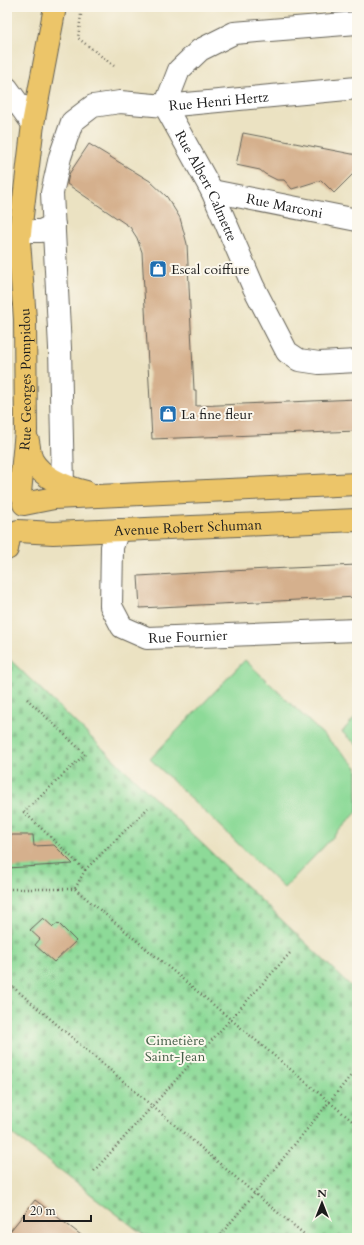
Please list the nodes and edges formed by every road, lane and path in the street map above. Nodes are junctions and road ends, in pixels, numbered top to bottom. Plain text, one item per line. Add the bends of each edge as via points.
1 (55, 7) edge
2 (82, 7) edge
3 (357, 24) edge
4 (114, 66) dead end
5 (7, 88) edge
6 (357, 88) edge
7 (165, 106) junction
8 (33, 124) junction
9 (25, 189) junction
10 (212, 191) junction
11 (52, 193) junction
12 (357, 220) edge
13 (54, 225) junction
14 (20, 236) junction
15 (7, 280) edge
16 (357, 361) edge
17 (26, 431) junction
18 (357, 484) edge
19 (63, 486) junction
20 (17, 493) edge
21 (98, 496) junction
22 (357, 520) edge
23 (118, 530) junction
24 (10, 539) edge
25 (357, 630) edge
26 (27, 699) dead end
27 (148, 808) dead end
28 (85, 870) junction
29 (7, 889) edge
30 (75, 889) junction
31 (290, 953) dead end
32 (13, 987) dead end
33 (230, 1020) junction
34 (357, 1068) edge
35 (330, 1102) junction
36 (152, 1106) junction
37 (357, 1125) edge
38 (94, 1170) dead end
39 (254, 1193) junction
40 (218, 1238) edge
41 (309, 1238) edge

1 - 8 main road, Rue Georges Pompidou
2 - 4 path via 78,38
3 - 7 street, Rue Henri Hertz via 234,33 200,50 179,70
5 - 8 street
6 - 7 street, Rue Henri Hertz
7 - 10 street, Rue Albert Calmette
7 - 11 street via 120,102 93,106 72,122 60,157
8 - 9 main road, Rue Georges Pompidou
9 - 11 street
9 - 14 main road, Rue Georges Pompidou
10 - 12 street, Rue Marconi
10 - 16 street, Rue Albert Calmette via 252,286 287,352 299,360 319,363
11 - 13 street
13 - 14 street
13 - 19 street
14 - 15 main road, Rue Georges Pompidou
14 - 17 main road, Rue Georges Pompidou via 26,319
17 - 19 main road via 32,459 40,471
17 - 20 main road, Rue Georges Pompidou
18 - 21 main road
19 - 21 main road
20 - 21 main road via 54,498
20 - 24 main road, Rue Georges Pompidou via 25,513 23,523
22 - 23 main road, Avenue Robert Schuman
23 - 24 main road, Avenue Robert Schuman via 53,533
23 - 25 street, Rue Fournier via 112,547 111,606 122,627 146,638
26 - 28 path via 85,754 24,812
27 - 28 path
28 - 30 path
29 - 30 path
30 - 33 path
31 - 33 path
32 - 36 path
33 - 35 path
33 - 36 path
34 - 35 path
35 - 37 path
35 - 39 path
36 - 38 path
36 - 39 path
39 - 40 path
39 - 41 path

